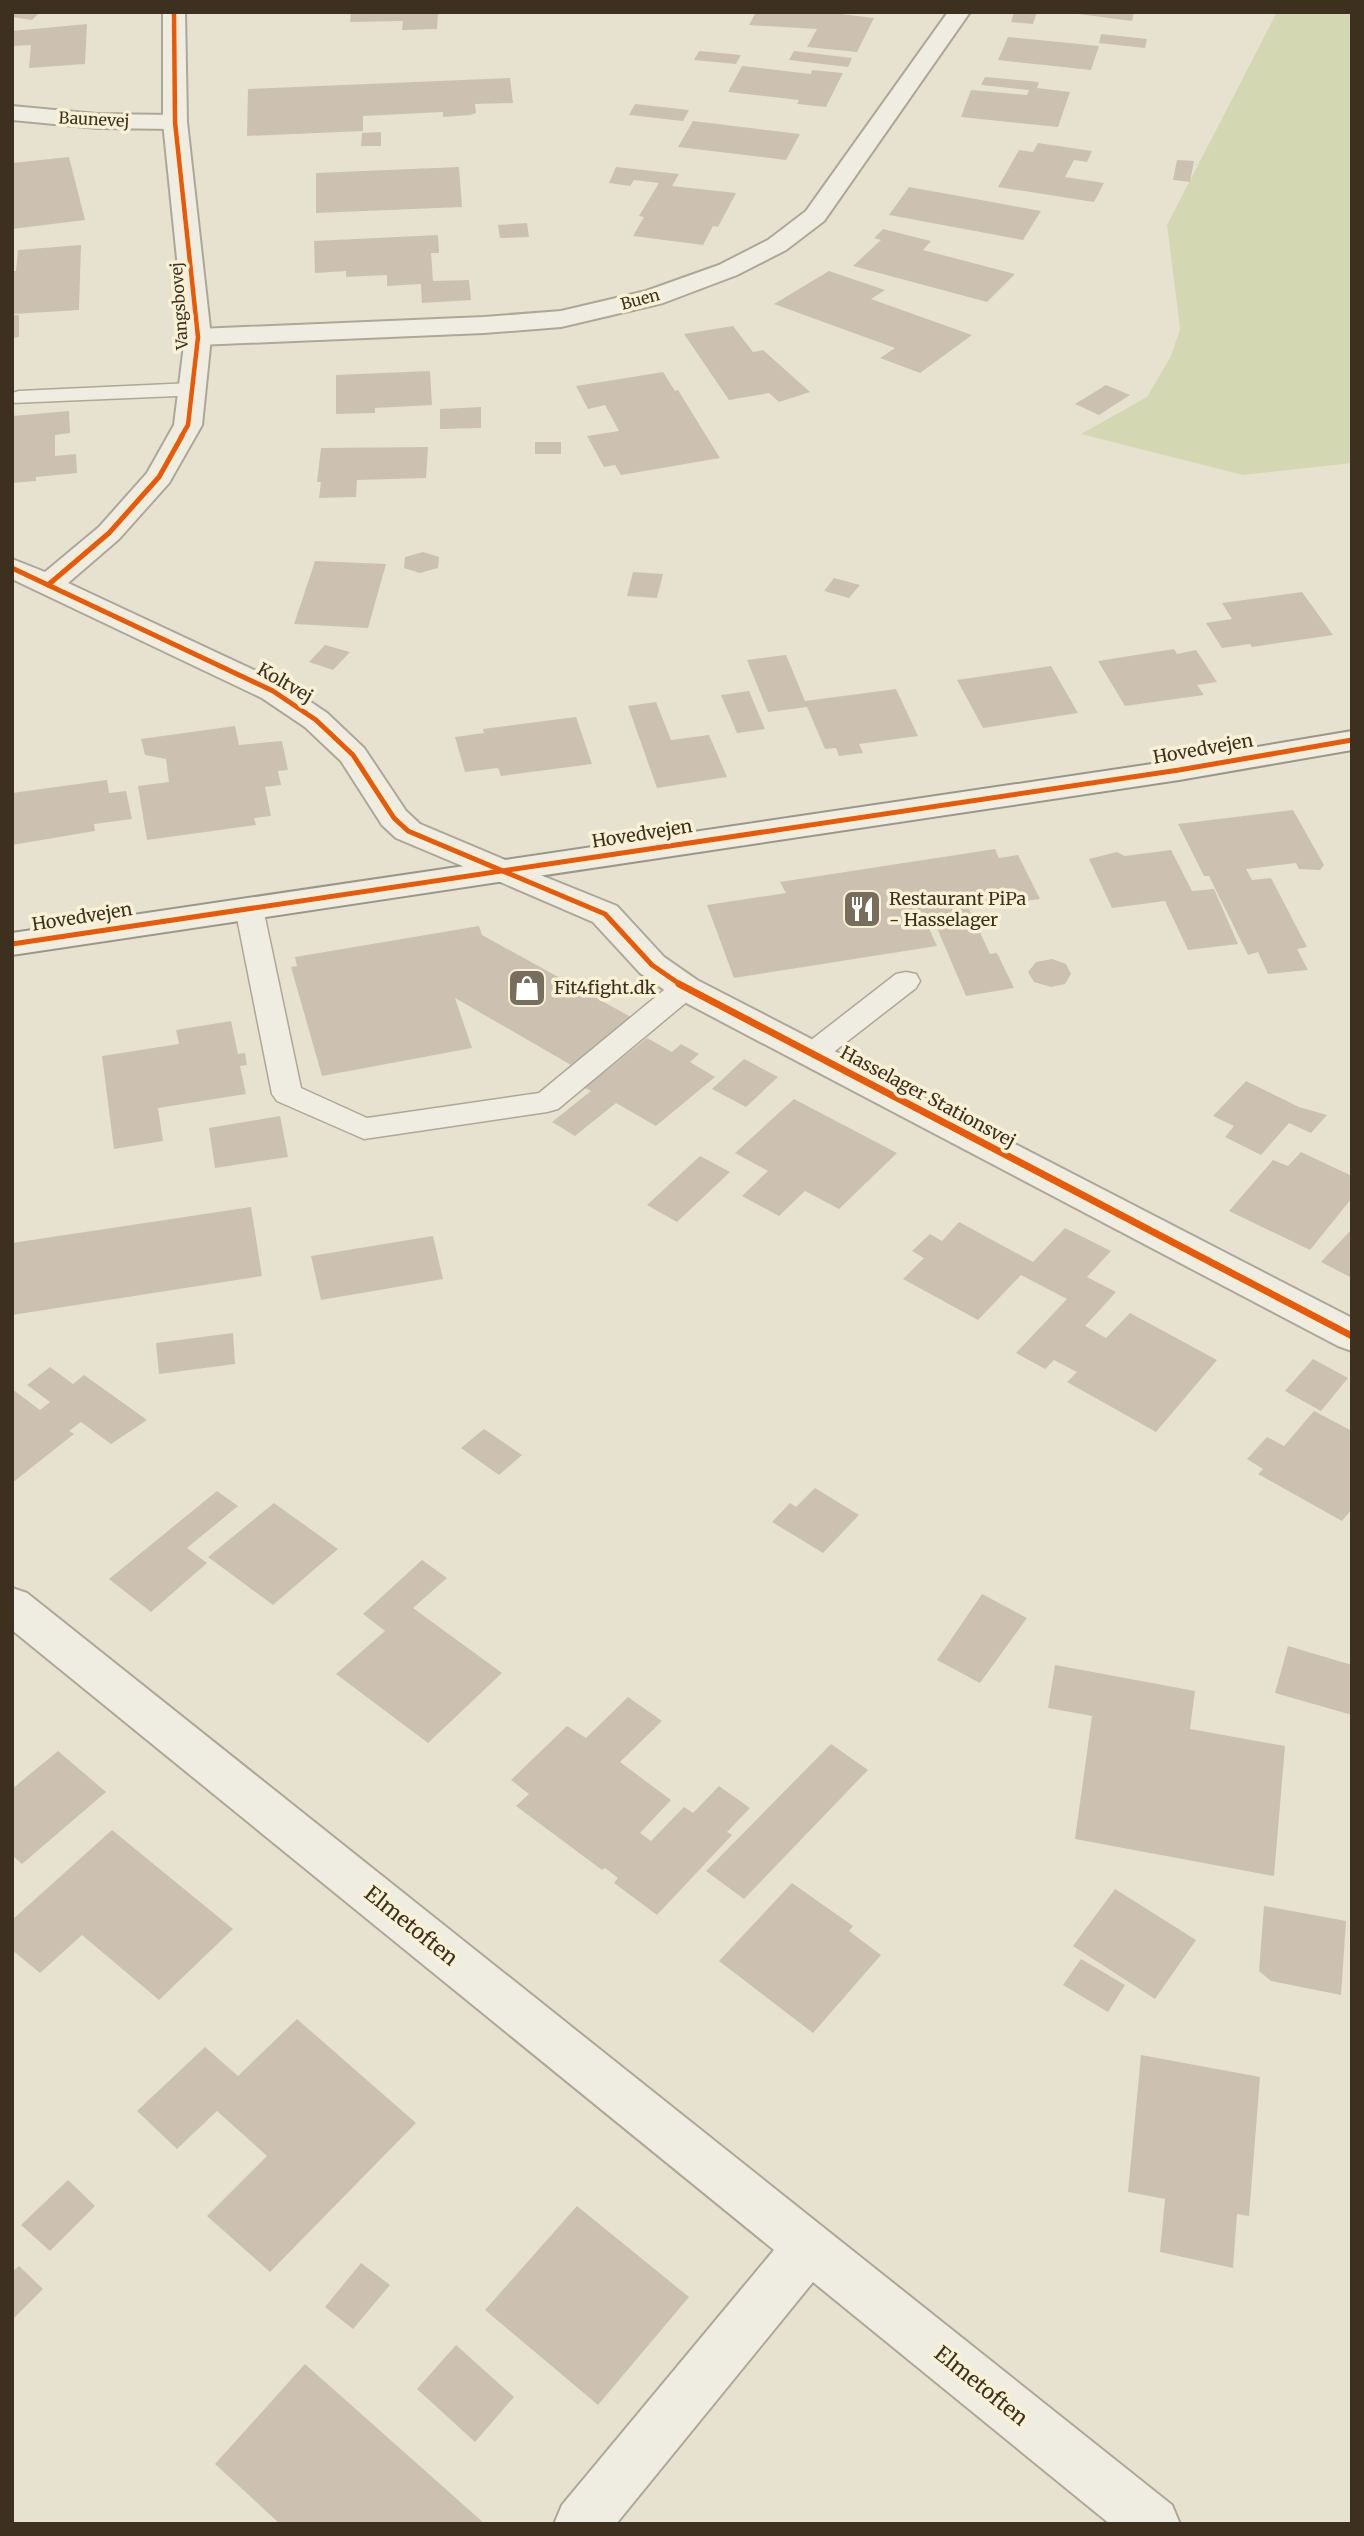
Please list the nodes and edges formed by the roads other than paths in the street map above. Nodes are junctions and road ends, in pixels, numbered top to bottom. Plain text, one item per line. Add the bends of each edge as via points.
1 (174, 12) edge
2 (959, 12) edge
3 (12, 113) edge
4 (175, 122) junction
5 (198, 337) junction
6 (192, 390) junction
7 (19, 398) dead end
8 (12, 568) edge
9 (48, 585) junction
10 (1352, 734) edge
11 (1352, 740) edge
12 (1277, 752) junction
13 (503, 871) junction
14 (249, 908) junction
15 (12, 944) edge
16 (906, 981) dead end
17 (685, 988) junction
18 (812, 1054) junction
19 (1352, 1336) edge
20 (12, 1605) edge
21 (809, 2248) junction
22 (581, 2524) edge
23 (1153, 2524) edge

1 - 4 street, Vangsbovej
2 - 5 street, Buen via 815,216 777,245 728,270 654,297 561,319
3 - 4 street, Baunevej
4 - 5 street, Vangsbovej
5 - 6 street, Vangsbovej
6 - 7 lane
6 - 9 street, Vangsbovej via 188,425 159,478 109,533
8 - 9 street, Koltvej
9 - 13 street, Koltvej via 274,691 316,720 353,755 394,818 408,831
10 - 12 street, Hovedvejen
11 - 12 street, Hovedvejen
12 - 13 street, Hovedvejen
13 - 14 street, Hovedvejen
13 - 17 street, Hasselager Stationsvej via 605,914 652,965
14 - 15 street, Hovedvejen
14 - 17 lane via 287,1094 363,1129 547,1102
16 - 18 lane
17 - 18 street, Hasselager Stationsvej
18 - 19 street, Hasselager Stationsvej
20 - 21 street, Elmetoften
21 - 22 street
21 - 23 street, Elmetoften

